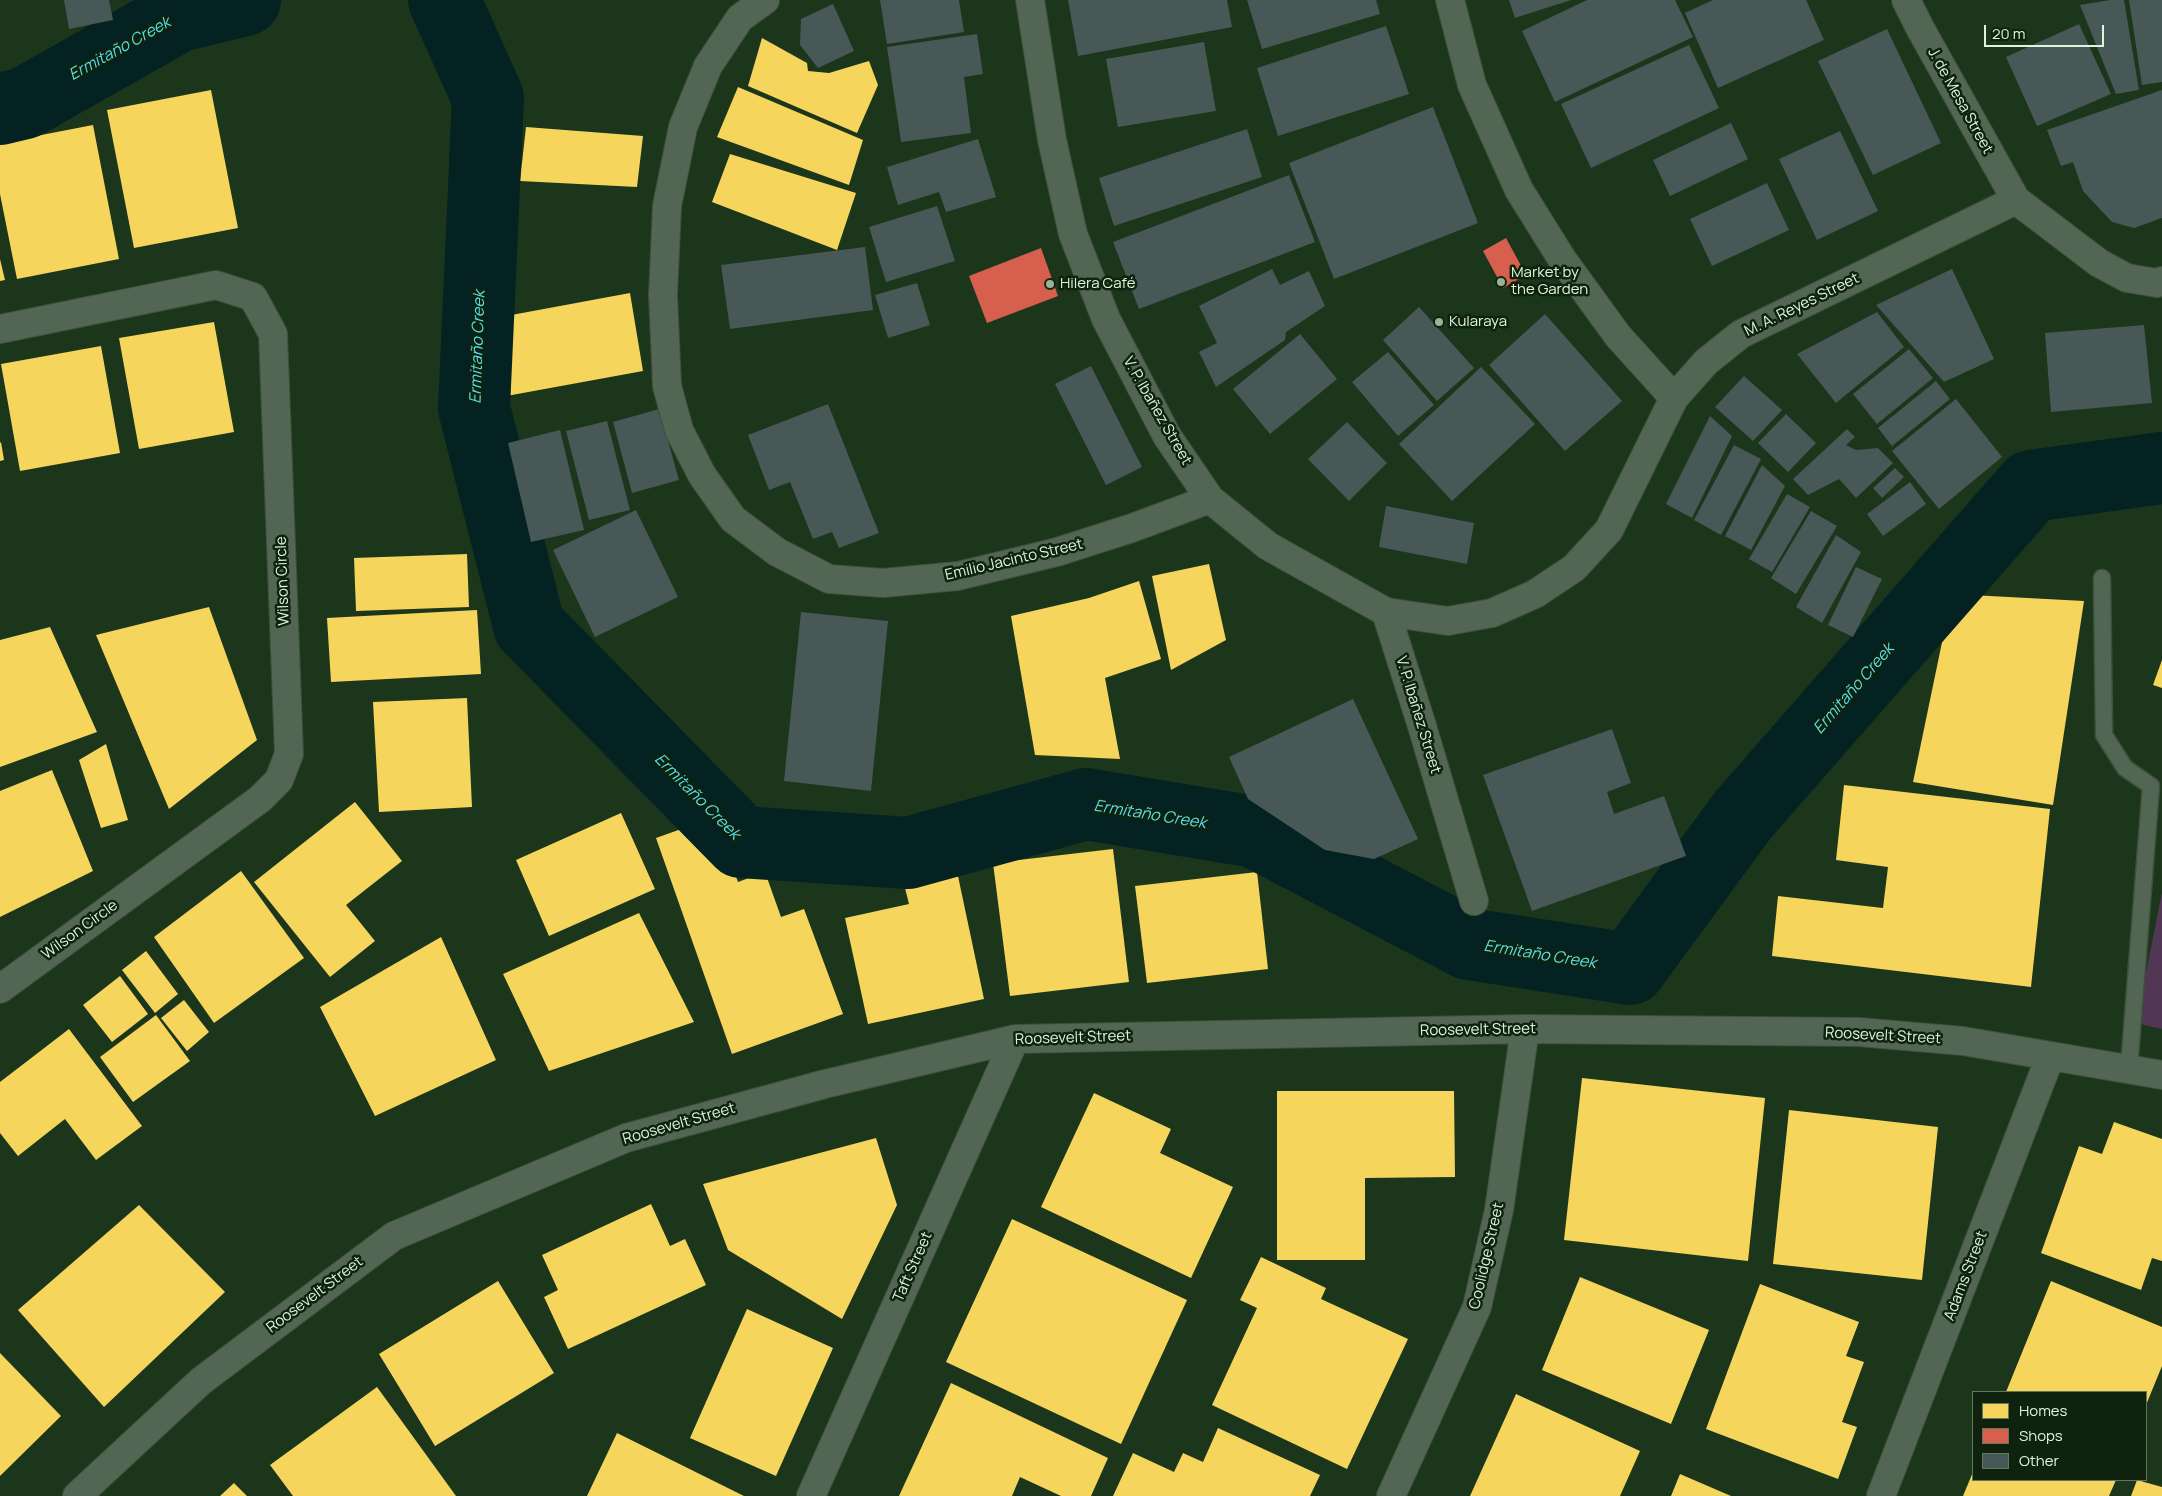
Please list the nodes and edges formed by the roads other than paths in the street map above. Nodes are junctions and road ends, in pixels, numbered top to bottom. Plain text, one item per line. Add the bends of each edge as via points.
1 (765, 0) edge
2 (1030, 0) edge
3 (1450, 0) edge
4 (1906, 0) edge
5 (2016, 200) junction
6 (2162, 281) edge
7 (0, 329) edge
8 (1674, 398) junction
9 (1210, 499) junction
10 (2102, 578) dead end
11 (1386, 612) junction
12 (2157, 787) edge
13 (1474, 901) dead end
14 (0, 989) edge
15 (1525, 1029) junction
16 (1015, 1039) junction
17 (2050, 1056) junction
18 (2129, 1068) junction
19 (2162, 1075) edge
20 (77, 1496) edge
21 (811, 1496) edge
22 (1392, 1496) edge
23 (1881, 1496) edge

1 - 9 street, Emilio Jacinto Street via 740,18 708,66 683,127 667,206 663,295 667,386 679,430 702,476 732,519 776,552 829,579 883,583 958,576 1057,552
2 - 9 street, V. P. Ibañez Street via 1052,140 1073,234 1110,328 1168,436
3 - 8 street via 1472,84 1519,190 1562,259 1618,336
4 - 5 street, J. de Mesa Street
5 - 6 street via 2099,263 2127,278
5 - 8 street, M. A. Reyes Street via 1741,334 1706,362
7 - 14 street, Wilson Circle via 216,285 253,296 273,334 289,754 279,780 260,799
8 - 11 street, M. A. Reyes Street via 1609,530 1574,568 1535,594 1492,613 1448,621
9 - 11 street, V. P. Ibañez Street via 1268,546
10 - 12 lane via 2104,735 2125,768
11 - 13 street, V. P. Ibañez Street
12 - 18 lane
15 - 16 street, Roosevelt Street
15 - 17 street, Roosevelt Street via 1859,1032 1963,1041
15 - 22 street, Coolidge Street via 1499,1210 1478,1307
16 - 20 street, Roosevelt Street via 826,1084 626,1138 394,1236 201,1381
16 - 21 street, Taft Street
17 - 18 street, Roosevelt Street
17 - 23 street, Adams Street
18 - 19 street, Roosevelt Street

